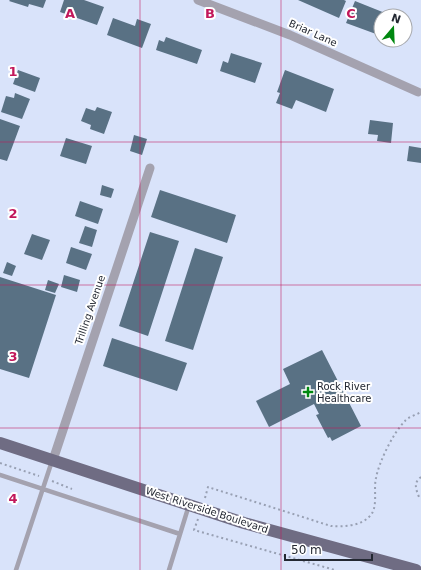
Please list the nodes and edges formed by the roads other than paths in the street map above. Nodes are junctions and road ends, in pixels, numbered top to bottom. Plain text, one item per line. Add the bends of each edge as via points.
1 (198, 0) edge
2 (418, 92) dead end
3 (150, 168) dead end
4 (0, 443) edge
5 (53, 460) junction
6 (0, 475) edge
7 (44, 489) junction
8 (189, 506) junction
9 (180, 534) junction
10 (16, 570) edge
11 (168, 570) edge
12 (416, 570) edge

1 - 2 street, Briar Lane via 290,35
3 - 5 street, Trilling Avenue
4 - 5 main road, West Riverside Boulevard
5 - 7 lane
5 - 8 main road, West Riverside Boulevard
6 - 7 lane
7 - 9 lane
7 - 10 lane
8 - 9 lane
8 - 12 main road, West Riverside Boulevard
9 - 11 lane

